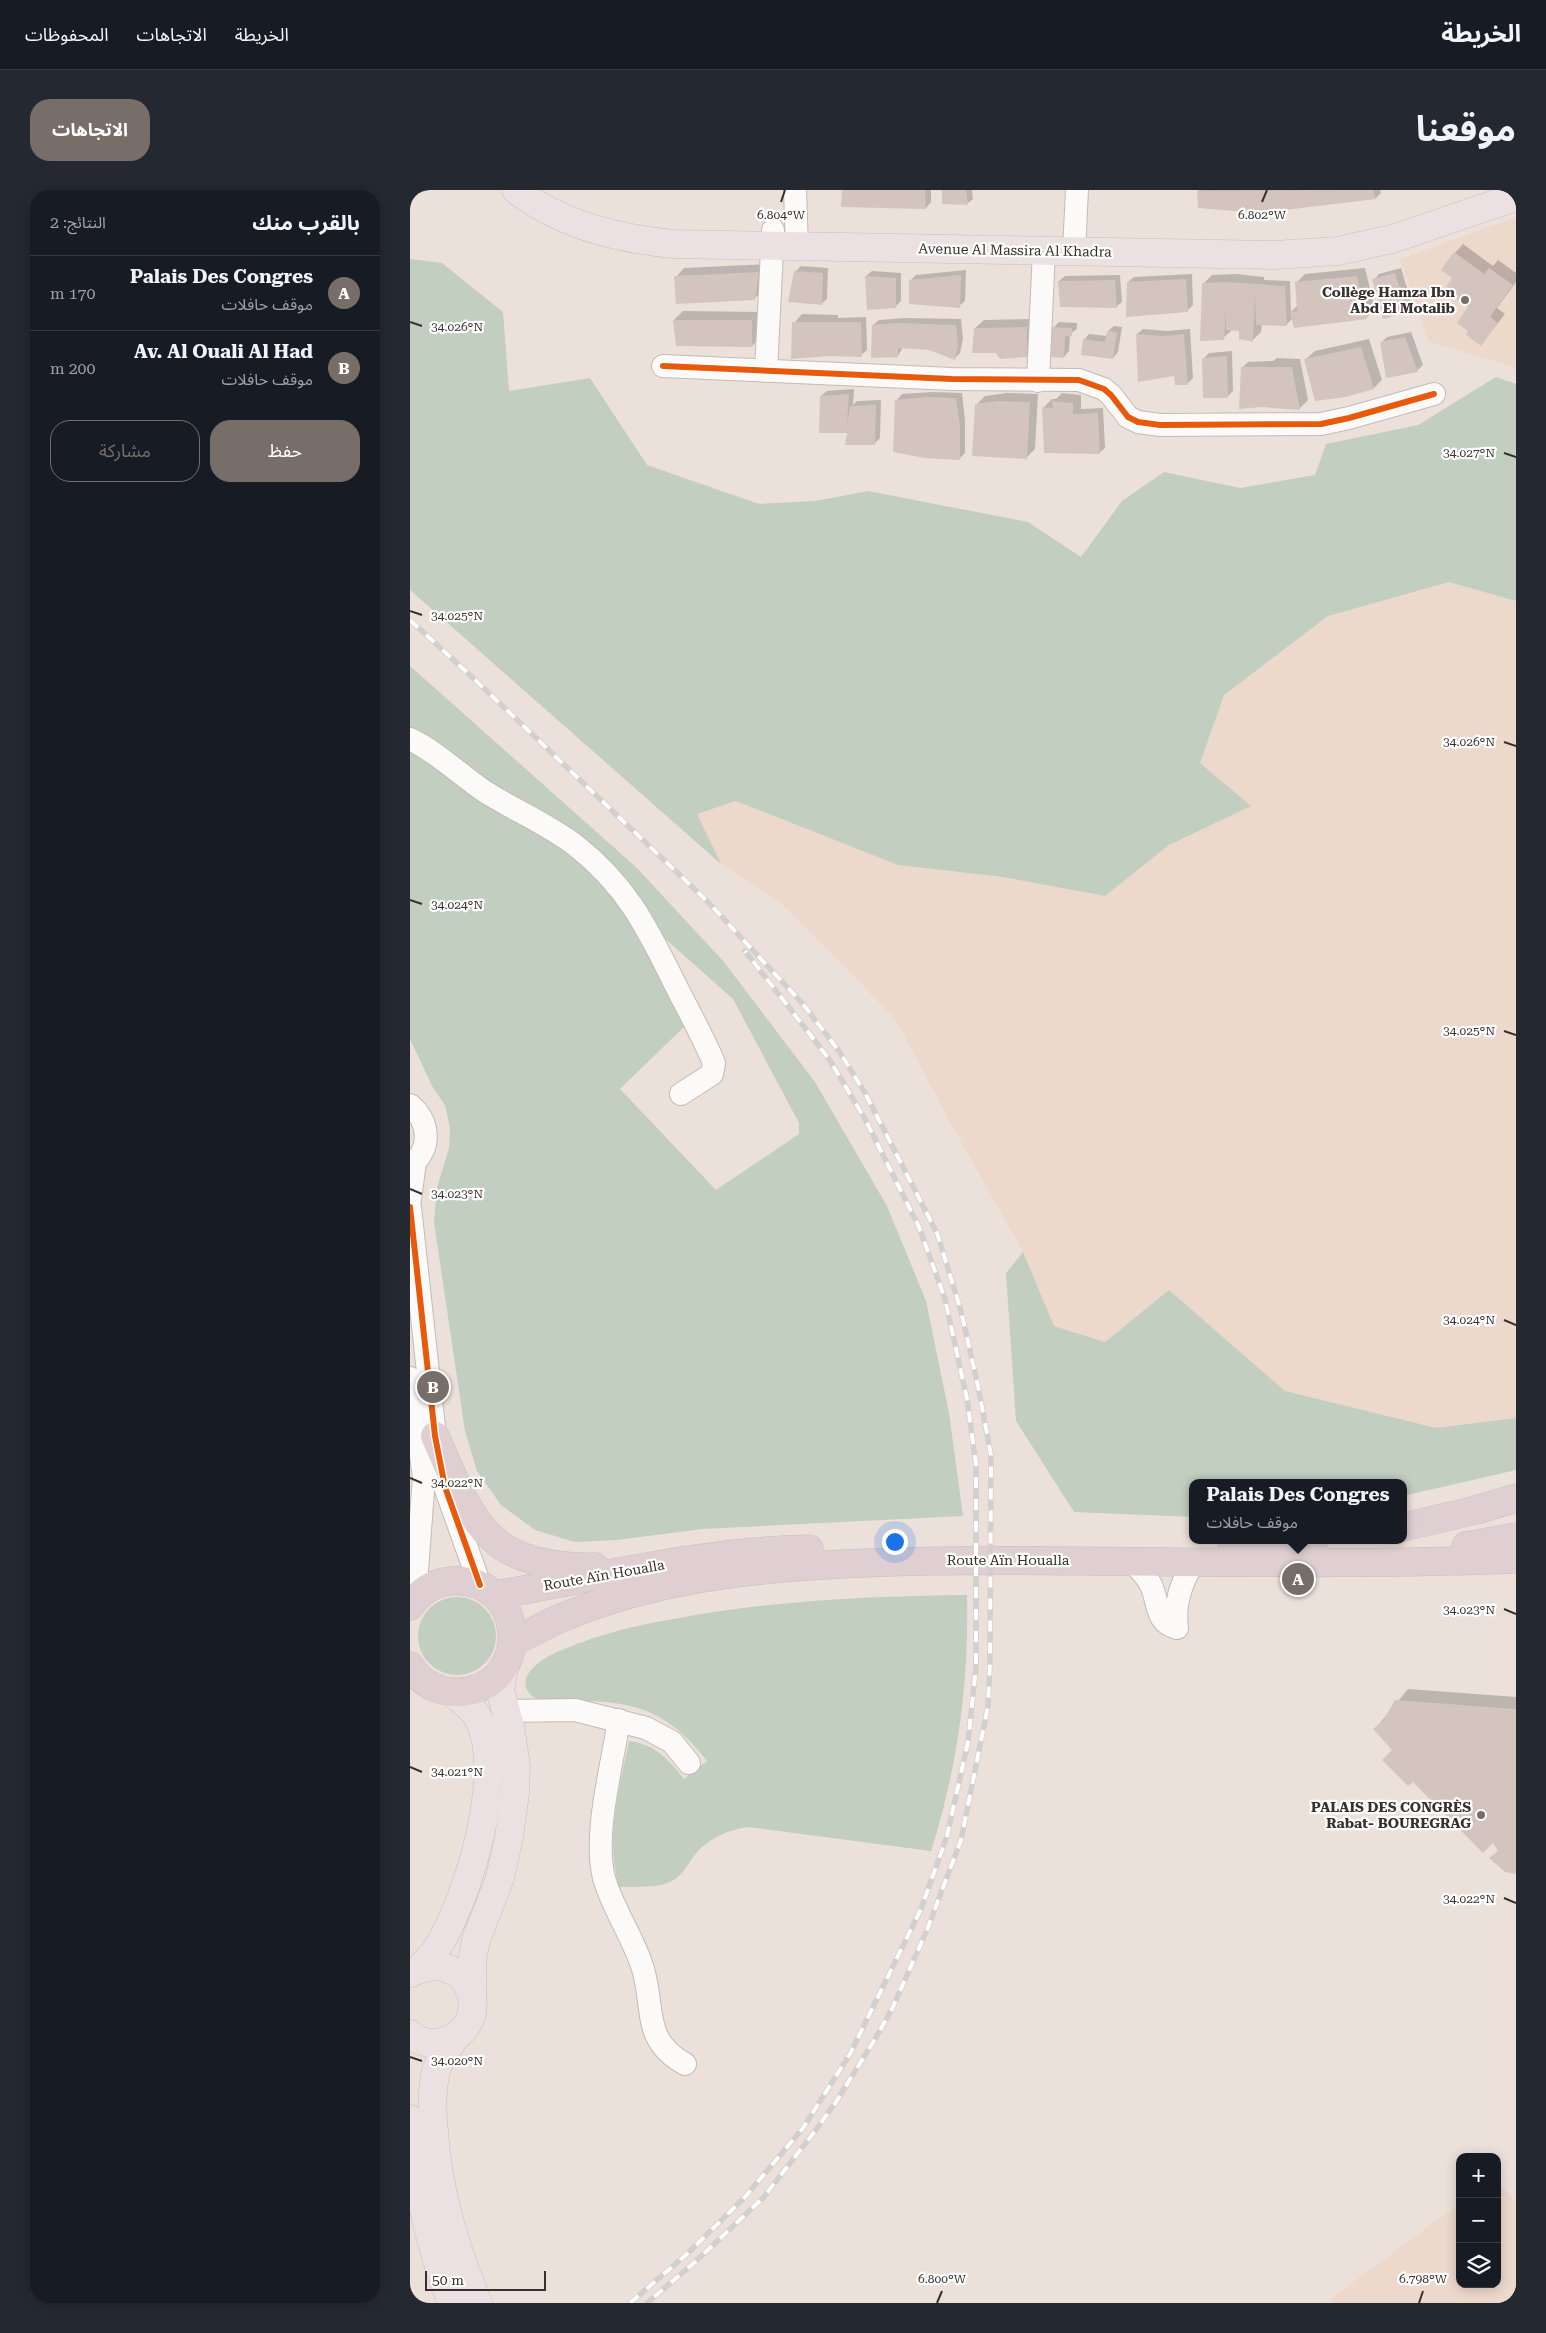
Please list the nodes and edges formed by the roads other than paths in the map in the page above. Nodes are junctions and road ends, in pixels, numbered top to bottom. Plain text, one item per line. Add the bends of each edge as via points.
1 (516, 190) edge
2 (543, 190) edge
3 (795, 190) edge
4 (1077, 190) edge
5 (1492, 190) edge
6 (1516, 197) edge
7 (785, 238) junction
8 (1075, 244) junction
9 (1044, 250) junction
10 (663, 366) dead end
11 (766, 371) junction
12 (1038, 381) junction
13 (1434, 394) dead end
14 (410, 739) edge
15 (681, 1094) dead end
16 (410, 1104) edge
17 (412, 1164) edge
18 (410, 1199) edge
19 (410, 1207) edge
20 (410, 1378) edge
21 (435, 1436) junction
22 (1516, 1498) edge
23 (1407, 1526) edge
24 (1516, 1537) edge
25 (1240, 1544) joint
26 (1516, 1559) edge
27 (1130, 1561) junction
28 (1458, 1561) junction
29 (1194, 1562) junction
30 (649, 1567) junction
31 (1516, 1570) edge
32 (487, 1590) junction
33 (412, 1602) edge
34 (513, 1642) junction
35 (504, 1668) junction
36 (415, 1677) edge
37 (452, 1692) junction
38 (506, 1711) junction
39 (619, 1720) junction
40 (689, 1763) dead end
41 (416, 1970) edge
42 (472, 1995) junction
43 (410, 2034) edge
44 (457, 2035) junction
45 (686, 2064) dead end
46 (410, 2120) edge
47 (452, 2303) edge
48 (478, 2303) edge

1 - 7 main road, Avenue Al Massira Al Khadra via 569,220 630,238 674,244
2 - 7 main road, Avenue Al Massira Al Khadra via 582,209 639,224
3 - 7 street
4 - 8 street
5 - 8 main road, Avenue Al Massira Al Khadra via 1378,228 1310,240
6 - 8 main road, Avenue Al Massira Al Khadra via 1392,240 1338,251 1274,255
7 - 8 main road, Avenue Al Massira Al Khadra
7 - 9 main road, Avenue Al Massira Al Khadra
7 - 11 street
8 - 9 main road, Avenue Al Massira Al Khadra
9 - 12 street
10 - 11 street
11 - 12 street
12 - 13 street via 1093,383 1111,395 1128,417 1160,425 1321,424
14 - 15 street via 486,791 575,845 626,895 646,926 714,1063 712,1074
16 - 17 street via 420,1114 426,1139 423,1152
17 - 18 street
19 - 21 street
20 - 33 street via 424,1477
21 - 30 highway via 473,1518 489,1537 509,1552 575,1567
21 - 32 street via 445,1487
22 - 23 highway
24 - 25 highway via 1470,1545 1383,1551 1317,1551
25 - 30 highway, Route Aïn Houalla via 771,1550 708,1556
26 - 28 highway, Route Aïn Houalla
27 - 29 highway, Route Aïn Houalla
27 - 29 street via 1151,1585 1162,1620 1177,1628 1178,1600
27 - 34 highway, Route Aïn Houalla via 928,1560 738,1572 643,1590 594,1605
28 - 29 highway, Route Aïn Houalla
28 - 31 highway
30 - 32 highway, Route Aïn Houalla
32 - 33 highway via 463,1580 445,1581 429,1587
32 - 34 highway via 506,1608
34 - 35 highway
35 - 37 highway via 482,1687
35 - 38 main road via 500,1690
36 - 37 highway via 437,1689
37 - 41 main road via 476,1715 486,1742 488,1777 482,1824 470,1872 452,1918 436,1950
38 - 39 street via 566,1710
38 - 42 main road via 516,1766 510,1837 500,1878 476,1940
39 - 40 street via 664,1736
39 - 45 street via 601,1832 601,1864 610,1895 644,1971 652,2028 669,2054
41 - 42 main road via 434,1965 446,1967 458,1973
42 - 44 main road via 469,2021
43 - 44 main road via 424,2042 438,2043
44 - 48 main road via 442,2055 433,2090 435,2152 448,2220
46 - 47 main road via 427,2222

